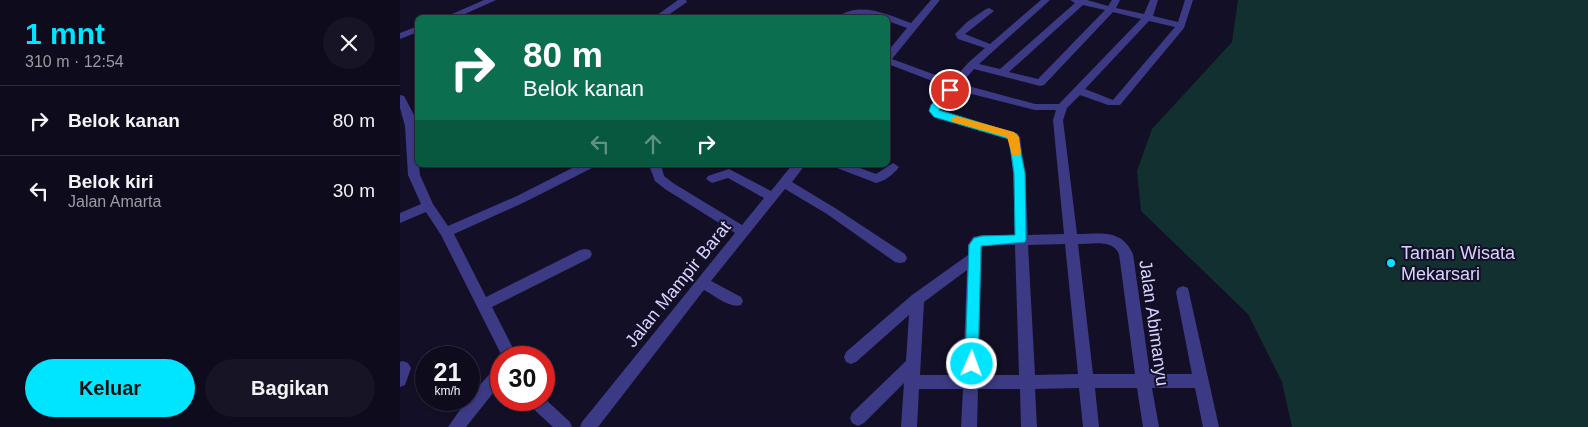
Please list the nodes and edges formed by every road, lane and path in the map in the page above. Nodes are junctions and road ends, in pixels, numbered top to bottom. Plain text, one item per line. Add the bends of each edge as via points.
1 (492, 0) edge
2 (682, 0) edge
3 (936, 0) edge
4 (1046, 0) edge
5 (1154, 0) edge
6 (1189, 0) edge
7 (1080, 1) edge
8 (1114, 5) edge
9 (989, 11) dead end
10 (454, 15) edge
11 (662, 15) edge
12 (844, 15) edge
13 (876, 15) edge
14 (1148, 17) junction
15 (890, 19) edge
16 (1180, 26) junction
17 (913, 27) junction
18 (415, 30) edge
19 (400, 36) edge
20 (990, 47) junction
21 (890, 56) edge
22 (890, 60) edge
23 (972, 65) junction
24 (890, 68) edge
25 (1002, 74) junction
26 (953, 88) junction
27 (1079, 91) junction
28 (400, 98) edge
29 (1062, 107) junction
30 (1034, 109) junction
31 (1058, 120) junction
32 (410, 127) edge
33 (584, 167) edge
34 (656, 167) edge
35 (797, 167) edge
36 (846, 167) edge
37 (893, 167) dead end
38 (712, 179) dead end
39 (784, 183) junction
40 (772, 197) junction
41 (428, 206) junction
42 (400, 218) edge
43 (446, 232) junction
44 (743, 232) junction
45 (1072, 238) junction
46 (1020, 239) junction
47 (585, 254) dead end
48 (900, 258) dead end
49 (974, 258) junction
50 (702, 282) junction
51 (1183, 292) dead end
52 (917, 299) junction
53 (736, 301) dead end
54 (483, 305) junction
55 (505, 346) edge
56 (851, 357) dead end
57 (913, 364) junction
58 (1086, 380) junction
59 (1143, 380) junction
60 (971, 381) junction
61 (1028, 381) junction
62 (1201, 381) junction
63 (913, 382) junction
64 (490, 384) edge
65 (547, 411) edge
66 (858, 418) dead end
67 (456, 427) edge
68 (564, 427) edge
69 (588, 427) edge
70 (909, 427) edge
71 (970, 427) edge
72 (1029, 427) edge
73 (1091, 427) edge
74 (1151, 427) edge
75 (1211, 427) edge

1 - 10 street
2 - 11 street
3 - 17 street
4 - 20 street
5 - 14 street
6 - 16 street
7 - 8 street
7 - 25 street
8 - 14 street
8 - 25 street via 1042,82
9 - 20 street via 960,34
12 - 13 street via 859,10
14 - 16 street
14 - 27 street
15 - 17 street
16 - 27 street via 1116,103
17 - 21 street
18 - 19 street
20 - 23 street
22 - 26 street
23 - 25 street
23 - 26 street
24 - 26 street
26 - 30 street
26 - 46 street via 934,111 1014,137 1019,173
27 - 29 street
28 - 32 street via 409,115
29 - 30 street
29 - 31 street
30 - 31 street
31 - 45 street
32 - 41 street via 414,175
33 - 43 street
34 - 44 street via 659,178 669,186
35 - 39 street, Jalan Mampir Barat
36 - 37 street via 876,178
38 - 40 street via 730,173
39 - 40 street, Jalan Mampir Barat
39 - 48 street
40 - 44 street, Jalan Mampir Barat
41 - 42 street
41 - 43 street
43 - 54 street
44 - 50 street, Jalan Mampir Barat
45 - 46 street
45 - 58 street
45 - 59 street, Jalan Abimanyu via 1110,239 1122,245 1126,254
46 - 49 street via 978,241
46 - 61 street
47 - 54 street
49 - 52 street
49 - 60 street
50 - 53 street
50 - 69 street, Jalan Mampir Barat
51 - 62 street
52 - 56 street
52 - 57 street
54 - 55 street
57 - 63 street
57 - 66 street
58 - 59 street
58 - 61 street
58 - 73 street
59 - 62 street
59 - 74 street, Jalan Abimanyu
60 - 61 street
60 - 63 street
60 - 71 street
61 - 72 street
62 - 75 street
63 - 70 street
64 - 67 street
65 - 68 street

